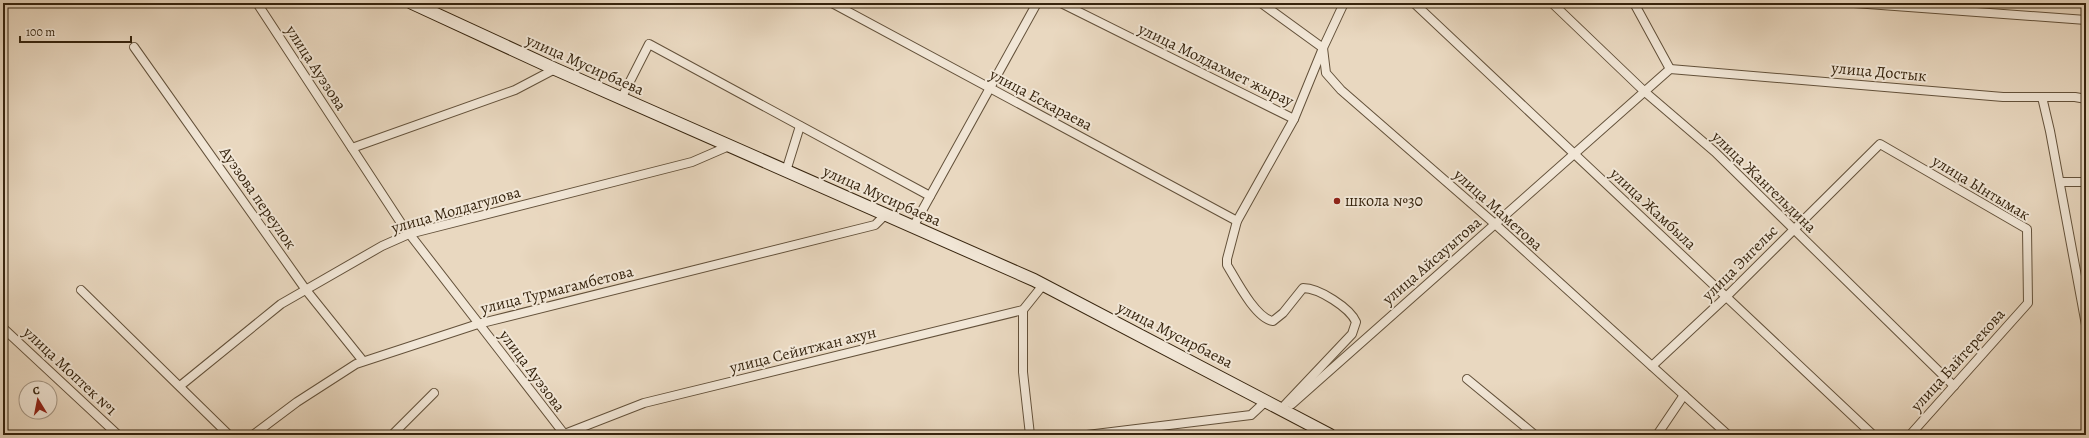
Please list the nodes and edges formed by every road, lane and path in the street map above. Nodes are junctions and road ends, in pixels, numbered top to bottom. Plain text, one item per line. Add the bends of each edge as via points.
1 (257, 3) edge
2 (412, 3) edge
3 (832, 3) edge
4 (1037, 3) edge
5 (1061, 3) edge
6 (1261, 3) edge
7 (1344, 3) edge
8 (1414, 3) edge
9 (1552, 3) edge
10 (1634, 3) edge
11 (1854, 3) edge
12 (2086, 20) edge
13 (134, 47) dead end
14 (1323, 48) junction
15 (1670, 69) junction
16 (555, 70) junction
17 (990, 89) junction
18 (1645, 92) junction
19 (2042, 97) junction
20 (621, 99) junction
21 (2086, 99) edge
22 (1294, 119) junction
23 (800, 126) junction
24 (1880, 144) joint
25 (729, 146) junction
26 (352, 148) junction
27 (1574, 155) junction
28 (786, 171) junction
29 (2060, 182) junction
30 (2086, 182) edge
31 (930, 196) junction
32 (886, 215) junction
33 (1237, 221) junction
34 (1495, 224) junction
35 (912, 227) junction
36 (1794, 229) junction
37 (409, 234) junction
38 (1043, 285) junction
39 (81, 290) dead end
40 (306, 290) junction
41 (1726, 297) junction
42 (2028, 303) joint
43 (1023, 310) junction
44 (478, 324) junction
45 (2086, 325) edge
46 (3, 328) edge
47 (362, 361) junction
48 (1652, 366) junction
49 (1467, 378) dead end
50 (180, 386) junction
51 (1954, 386) junction
52 (434, 393) dead end
53 (1684, 395) junction
54 (1266, 401) junction
55 (1283, 410) junction
56 (563, 434) edge
57 (118, 435) edge
58 (229, 435) edge
59 (253, 435) edge
60 (392, 435) edge
61 (1030, 435) edge
62 (1087, 435) edge
63 (1330, 435) edge
64 (1535, 435) edge
65 (1657, 435) edge
66 (1728, 435) edge
67 (1873, 435) edge
68 (1910, 435) edge

1 - 26 street, улица Ауэзова
2 - 16 street, улица Мусирбаева
3 - 17 street, улица Ескараева
4 - 17 street
5 - 22 street, улица Молдахмет жырау
6 - 14 street
7 - 14 street
8 - 27 street, улица Жамбыла
9 - 18 street, улица Жангельдина
10 - 15 street
11 - 12 street
13 - 40 street, Ауэзова переулок
14 - 22 street
14 - 34 street, улица Маметова via 1326,73 1341,90
15 - 18 street, улица Айсауытова
15 - 19 street, улица Достык via 2003,97
16 - 20 street, улица Мусирбаева
16 - 26 street via 515,90
17 - 31 street
17 - 33 street, улица Ескараева
18 - 27 street, улица Айсауытова
18 - 36 street, улица Жангельдина via 1715,152
19 - 21 street, улица Достык
19 - 29 street
20 - 23 street via 649,44
20 - 25 street, улица Мусирбаева
22 - 33 street
23 - 28 street
23 - 31 street
24 - 36 street, улица Энгельс
24 - 42 street, улица Ынтымак via 2027,229
25 - 28 street, улица Мусирбаева
25 - 37 street, улица Молдагулова via 692,162
26 - 37 street, улица Ауэзова
27 - 34 street, улица Айсауытова
27 - 41 street, улица Жамбыла
28 - 32 street, улица Мусирбаева
29 - 30 street
29 - 45 street
31 - 35 street
32 - 35 street, улица Мусирбаева
32 - 44 street, улица Турмагамбетова via 875,225
33 - 55 street via 1227,265 1260,314 1273,321 1283,313 1303,288 1311,288 1353,314 1356,322 1352,334
34 - 48 street, улица Маметова
34 - 55 street, улица Айсауытова
35 - 38 street, улица Мусирбаева
36 - 41 street, улица Энгельс
36 - 51 street, улица Жангельдина
37 - 40 street, улица Молдагулова via 382,246
37 - 44 street, улица Ауэзова
38 - 43 street
38 - 54 street, улица Мусирбаева
39 - 50 street
40 - 47 street, Ауэзова переулок
40 - 50 street, улица Молдагулова via 281,304
41 - 48 street, улица Энгельс
41 - 67 street, улица Жамбыла
42 - 51 street, улица Байтерекова
43 - 56 street, улица Сейитжан ахун via 644,403
43 - 61 street via 1023,372
44 - 47 street, улица Турмагамбетова
44 - 56 street, улица Ауэзова
46 - 57 street, улица Моптек №1
47 - 59 street, улица Турмагамбетова via 297,402
48 - 53 street, улица Маметова
49 - 64 street
50 - 58 street
51 - 68 street, улица Байтерекова
52 - 60 street
53 - 65 street
53 - 66 street, улица Маметова
54 - 55 street, улица Мусирбаева
54 - 62 street via 1251,415
55 - 63 street, улица Мусирбаева

